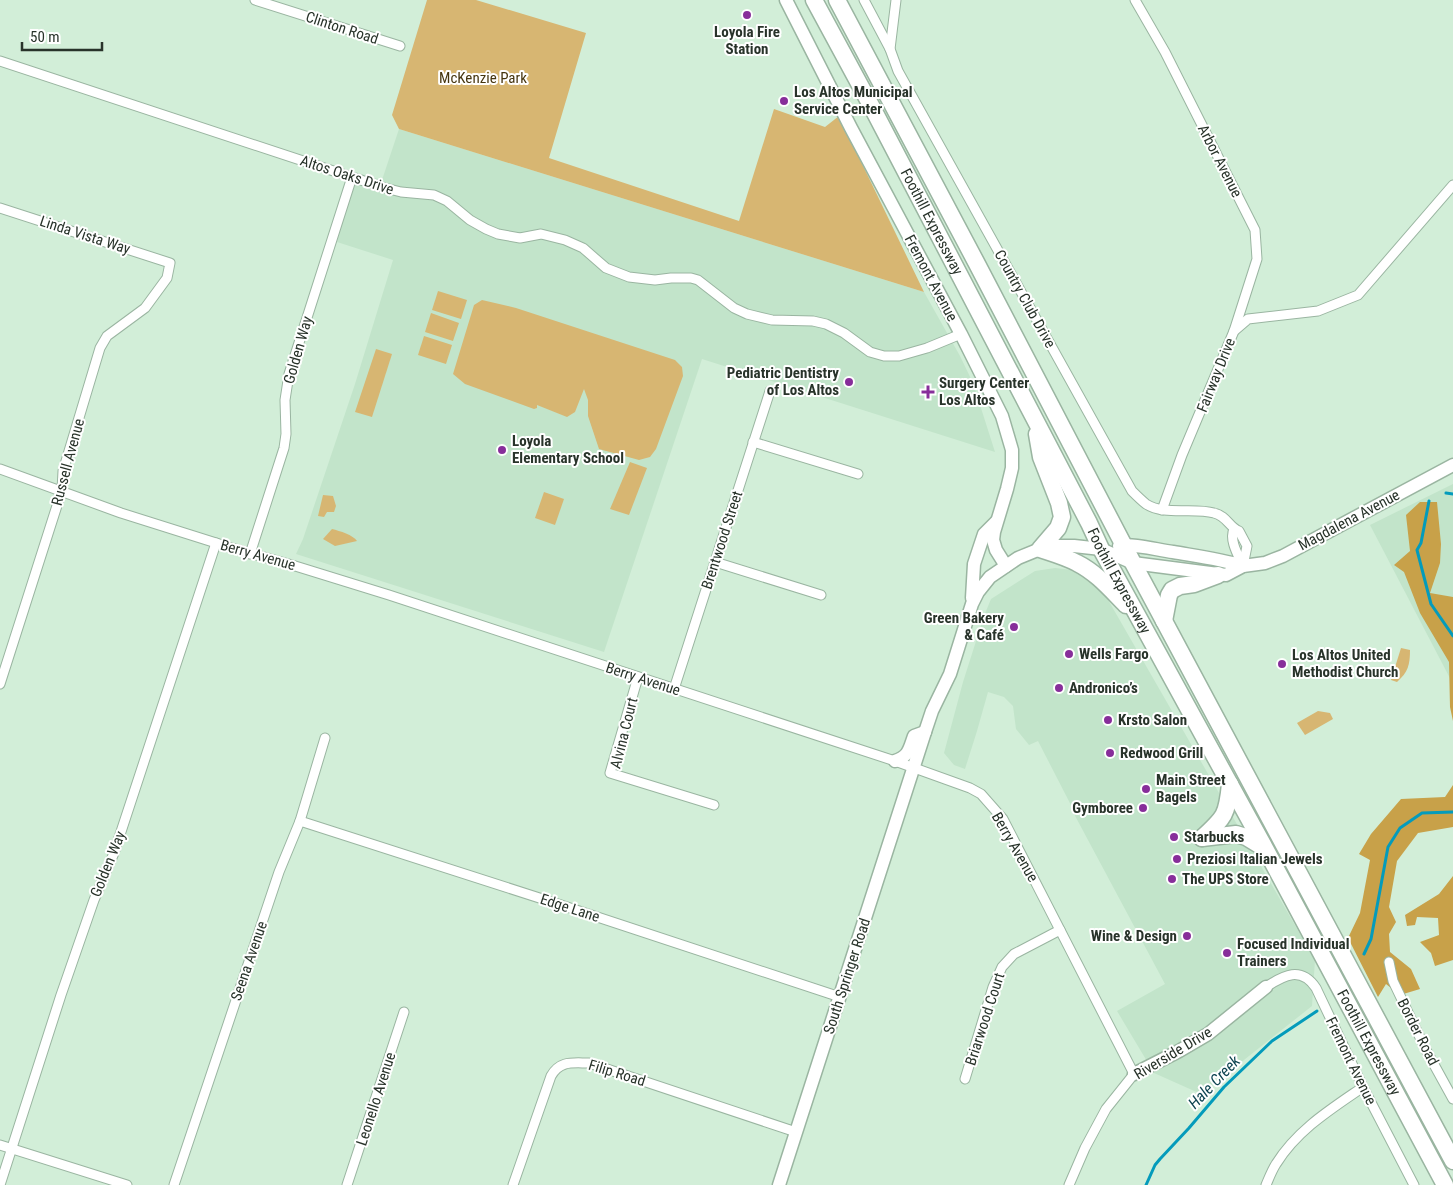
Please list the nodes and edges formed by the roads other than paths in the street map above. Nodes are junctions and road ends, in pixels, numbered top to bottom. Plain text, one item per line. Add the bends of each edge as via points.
1 (255, 0) edge
2 (786, 0) edge
3 (814, 0) edge
4 (837, 0) edge
5 (864, 0) edge
6 (896, 0) edge
7 (1135, 0) edge
8 (400, 46) dead end
9 (890, 49) junction
10 (0, 61) edge
11 (352, 177) junction
12 (1453, 185) edge
13 (0, 208) edge
14 (170, 263) joint
15 (1234, 331) junction
16 (961, 334) junction
17 (770, 392) dead end
18 (1036, 422) junction
19 (753, 442) junction
20 (1453, 465) edge
21 (0, 469) edge
22 (858, 474) dead end
23 (62, 490) junction
24 (1162, 510) junction
25 (996, 522) junction
26 (216, 543) junction
27 (1124, 545) junction
28 (1040, 549) junction
29 (1101, 549) junction
30 (250, 554) junction
31 (715, 562) junction
32 (1133, 563) junction
33 (1006, 566) junction
34 (1243, 566) junction
35 (1218, 574) junction
36 (821, 595) dead end
37 (972, 604) junction
38 (1138, 618) junction
39 (1164, 622) junction
40 (638, 677) junction
41 (0, 684) edge
42 (674, 689) junction
43 (925, 732) junction
44 (325, 738) dead end
45 (895, 761) junction
46 (914, 767) junction
47 (1230, 784) junction
48 (714, 805) dead end
49 (300, 821) junction
50 (1266, 850) junction
51 (1060, 930) junction
52 (1389, 962) dead end
53 (1266, 987) joint
54 (840, 997) junction
55 (404, 1012) dead end
56 (1134, 1074) junction
57 (965, 1079) dead end
58 (1363, 1087) junction
59 (1453, 1099) edge
60 (796, 1132) junction
61 (0, 1145) edge
62 (12, 1149) junction
63 (1453, 1161) edge
64 (0, 1185) edge
65 (127, 1185) edge
66 (174, 1185) edge
67 (347, 1185) edge
68 (513, 1185) edge
69 (779, 1185) edge
70 (1069, 1185) edge
71 (1266, 1185) edge
72 (1414, 1185) edge
73 (1445, 1185) edge

1 - 8 street, Clinton Road
2 - 16 street, Fremont Avenue via 850,128
3 - 18 highway, Foothill Expressway
4 - 27 highway, Foothill Expressway
5 - 9 street
6 - 9 street, Country Club Drive
7 - 15 street, Arbor Avenue via 1165,52 1255,230 1257,259
9 - 24 street, Country Club Drive via 898,71 1132,490 1147,504
10 - 11 street, Altos Oaks Drive
11 - 16 street, Altos Oaks Drive via 401,192 434,195 470,220 498,234 520,238 541,234 565,240 583,248 606,268 629,277 698,280 727,304 747,314 772,320 813,320 844,333 870,352 884,356 899,356 927,348
11 - 30 street, Golden Way via 289,374 284,448
12 - 15 street, Fairway Drive via 1358,295 1318,311 1248,319
13 - 14 street, Linda Vista Way
14 - 23 street, Russell Avenue via 167,278 145,308 107,336 100,348 63,471
15 - 24 street, Fairway Drive
16 - 25 street, Fremont Avenue via 1002,416 1012,450 1008,489
17 - 19 street, Brentwood Street
18 - 28 highway via 1041,457 1062,517 1058,528
18 - 29 highway, Foothill Expressway
19 - 22 street
19 - 31 street, Brentwood Street
20 - 34 street, Magdalena Avenue via 1284,556
21 - 23 street, Berry Avenue
23 - 26 street, Berry Avenue via 121,513
23 - 41 street, Russell Avenue
24 - 34 street, Country Club Drive via 1214,513 1227,520 1234,529 1234,546
25 - 33 street, Fremont Avenue via 996,550
25 - 37 street via 984,534 974,564
26 - 30 street, Berry Avenue
26 - 62 street, Golden Way via 114,854 94,900 61,995
27 - 29 street, Magdalena Avenue
27 - 32 highway, Foothill Expressway
27 - 34 street, Magdalena Avenue
28 - 29 street, South Springer Road via 1063,545
28 - 33 street, South Springer Road
28 - 38 highway via 1078,563 1097,576
29 - 32 street, Magdalena Avenue
29 - 38 highway, Foothill Expressway
30 - 40 street, Berry Avenue via 388,595
31 - 36 street
31 - 42 street, Brentwood Street
32 - 35 street, Magdalena Avenue
32 - 39 highway, Foothill Expressway
33 - 37 street, South Springer Road via 990,577
34 - 35 street, Magdalena Avenue via 1226,575
35 - 39 highway via 1172,590
37 - 43 street, South Springer Road via 950,674
38 - 47 highway, Foothill Expressway
39 - 63 highway, Foothill Expressway
40 - 42 street, Berry Avenue
40 - 48 street, Alvina Court via 610,773
42 - 45 street, Berry Avenue
43 - 45 street via 914,736 909,752
43 - 46 street, South Springer Road
44 - 49 street, Seena Avenue
45 - 46 street, Berry Avenue
46 - 51 street, Berry Avenue via 970,788 1003,819
46 - 54 street, South Springer Road
47 - 50 highway, Foothill Expressway
47 - 50 highway via 1224,816 1202,838 1236,834
49 - 54 street, Edge Lane
49 - 66 street, Seena Avenue via 279,872
50 - 73 highway, Foothill Expressway
51 - 56 street, Berry Avenue
51 - 57 street, Briarwood Court via 1014,954 1002,967
52 - 59 street, Border Road via 1393,981
53 - 56 street, Riverside Drive via 1208,1034
53 - 58 street, Fremont Avenue via 1292,974 1310,980
54 - 60 street, South Springer Road
55 - 67 street, Leonello Avenue
56 - 70 street, Riverside Drive via 1106,1109
58 - 71 street via 1312,1122 1275,1164
58 - 72 street, Fremont Avenue
60 - 68 street, Filip Road via 589,1063 565,1063 551,1076
60 - 69 street, South Springer Road
61 - 62 street
62 - 64 street, Golden Way
62 - 65 street

